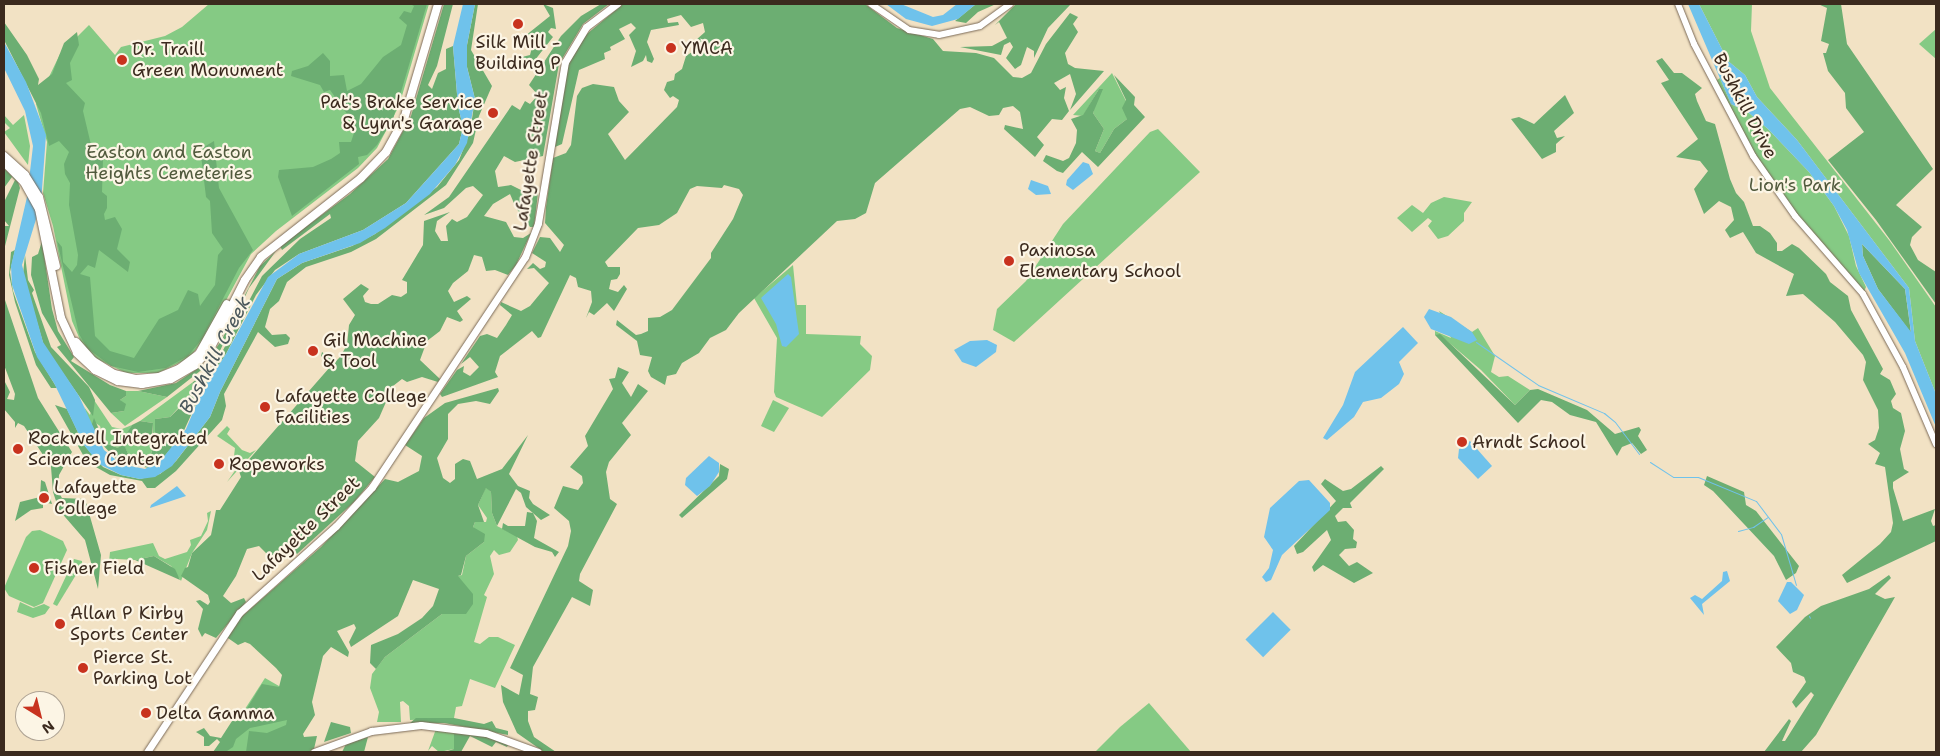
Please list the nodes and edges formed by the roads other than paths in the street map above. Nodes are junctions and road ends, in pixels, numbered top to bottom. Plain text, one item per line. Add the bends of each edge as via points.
1 (433, 4) edge
2 (438, 4) edge
3 (617, 4) edge
4 (871, 4) edge
5 (1010, 4) edge
6 (1678, 4) edge
7 (5, 158) edge
8 (50, 246) junction
9 (1936, 444) edge
10 (147, 752) edge
11 (314, 752) edge
12 (538, 752) edge

1 - 8 highway via 404,107 385,145 361,172 258,253 241,277 208,341 183,367 159,377 136,379 108,371 88,358 68,326
2 - 8 highway via 407,110 390,146 361,178 261,257 245,280 210,349 186,372 166,381 136,384 112,379 89,366 64,330
3 - 10 main road, Lafayette Street via 586,27 565,62 537,230 525,257 372,487 336,526 240,612
4 - 5 main road via 909,30 939,35 980,26
6 - 9 main road, Bushkill Drive via 1694,44 1757,162 1796,216 1863,294 1903,367
7 - 8 highway via 32,195
11 - 12 main road via 371,731 421,725 486,733

